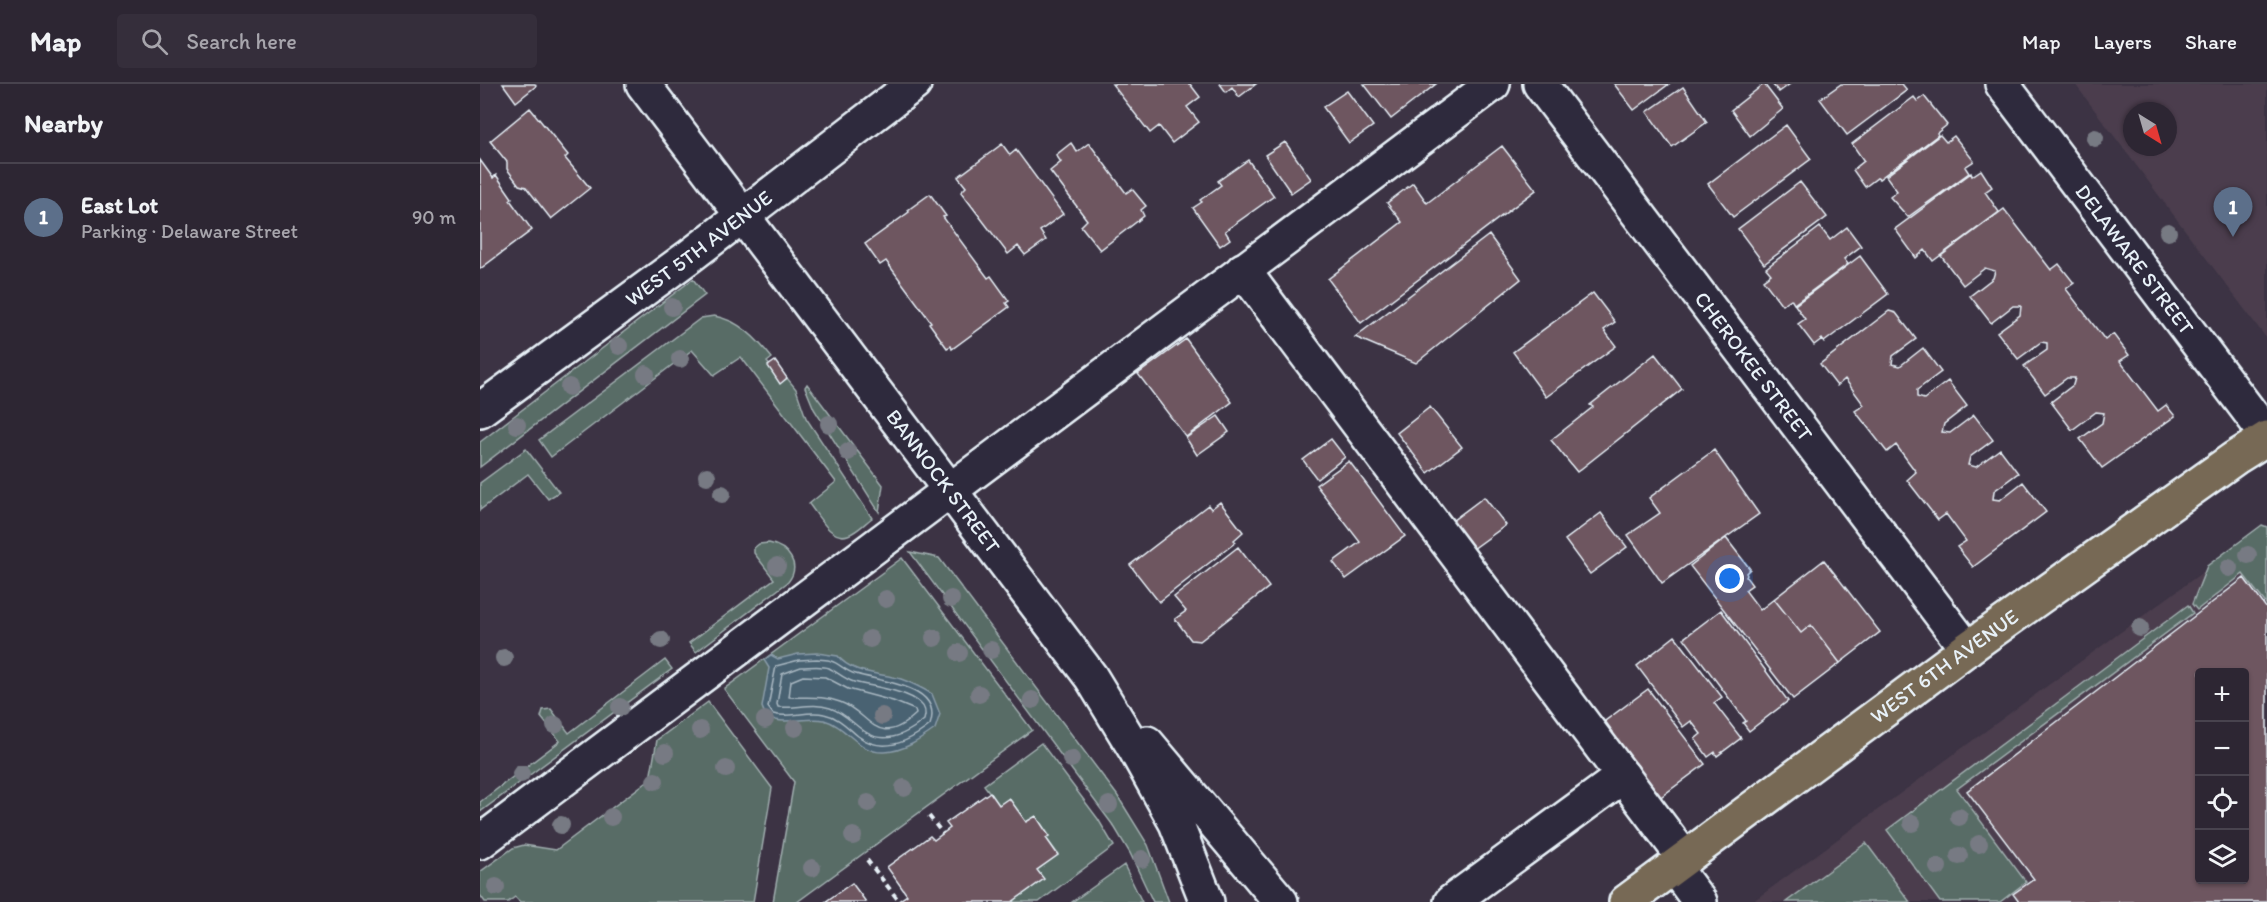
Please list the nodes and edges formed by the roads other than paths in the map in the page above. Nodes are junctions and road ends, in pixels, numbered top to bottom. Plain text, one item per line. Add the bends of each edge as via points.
1 (643, 84) edge
2 (914, 84) edge
3 (1493, 84) edge
4 (1540, 84) edge
5 (2002, 84) edge
6 (743, 216) junction
7 (1243, 270) junction
8 (480, 410) edge
9 (2267, 436) edge
10 (949, 490) junction
11 (1967, 649) junction
12 (1091, 677) junction
13 (1623, 776) junction
14 (480, 842) edge
15 (1680, 863) junction
16 (1208, 902) edge
17 (1281, 902) edge
18 (1451, 902) edge
19 (1626, 902) edge
20 (1700, 902) edge

1 - 6 street, BANNOCK STREET
2 - 6 street, WEST 5TH AVENUE
3 - 7 street
4 - 11 street, CHEROKEE STREET
5 - 9 street, DELAWARE STREET
6 - 8 street, WEST 5TH AVENUE
6 - 10 street, BANNOCK STREET
7 - 10 street
7 - 13 street
9 - 11 main road, WEST 6TH AVENUE
10 - 12 street, BANNOCK STREET
10 - 14 street
11 - 15 main road, WEST 6TH AVENUE
12 - 16 street, BANNOCK STREET via 1176,823
12 - 17 street
13 - 15 street
13 - 18 street
15 - 19 main road, WEST 6TH AVENUE
15 - 20 street

